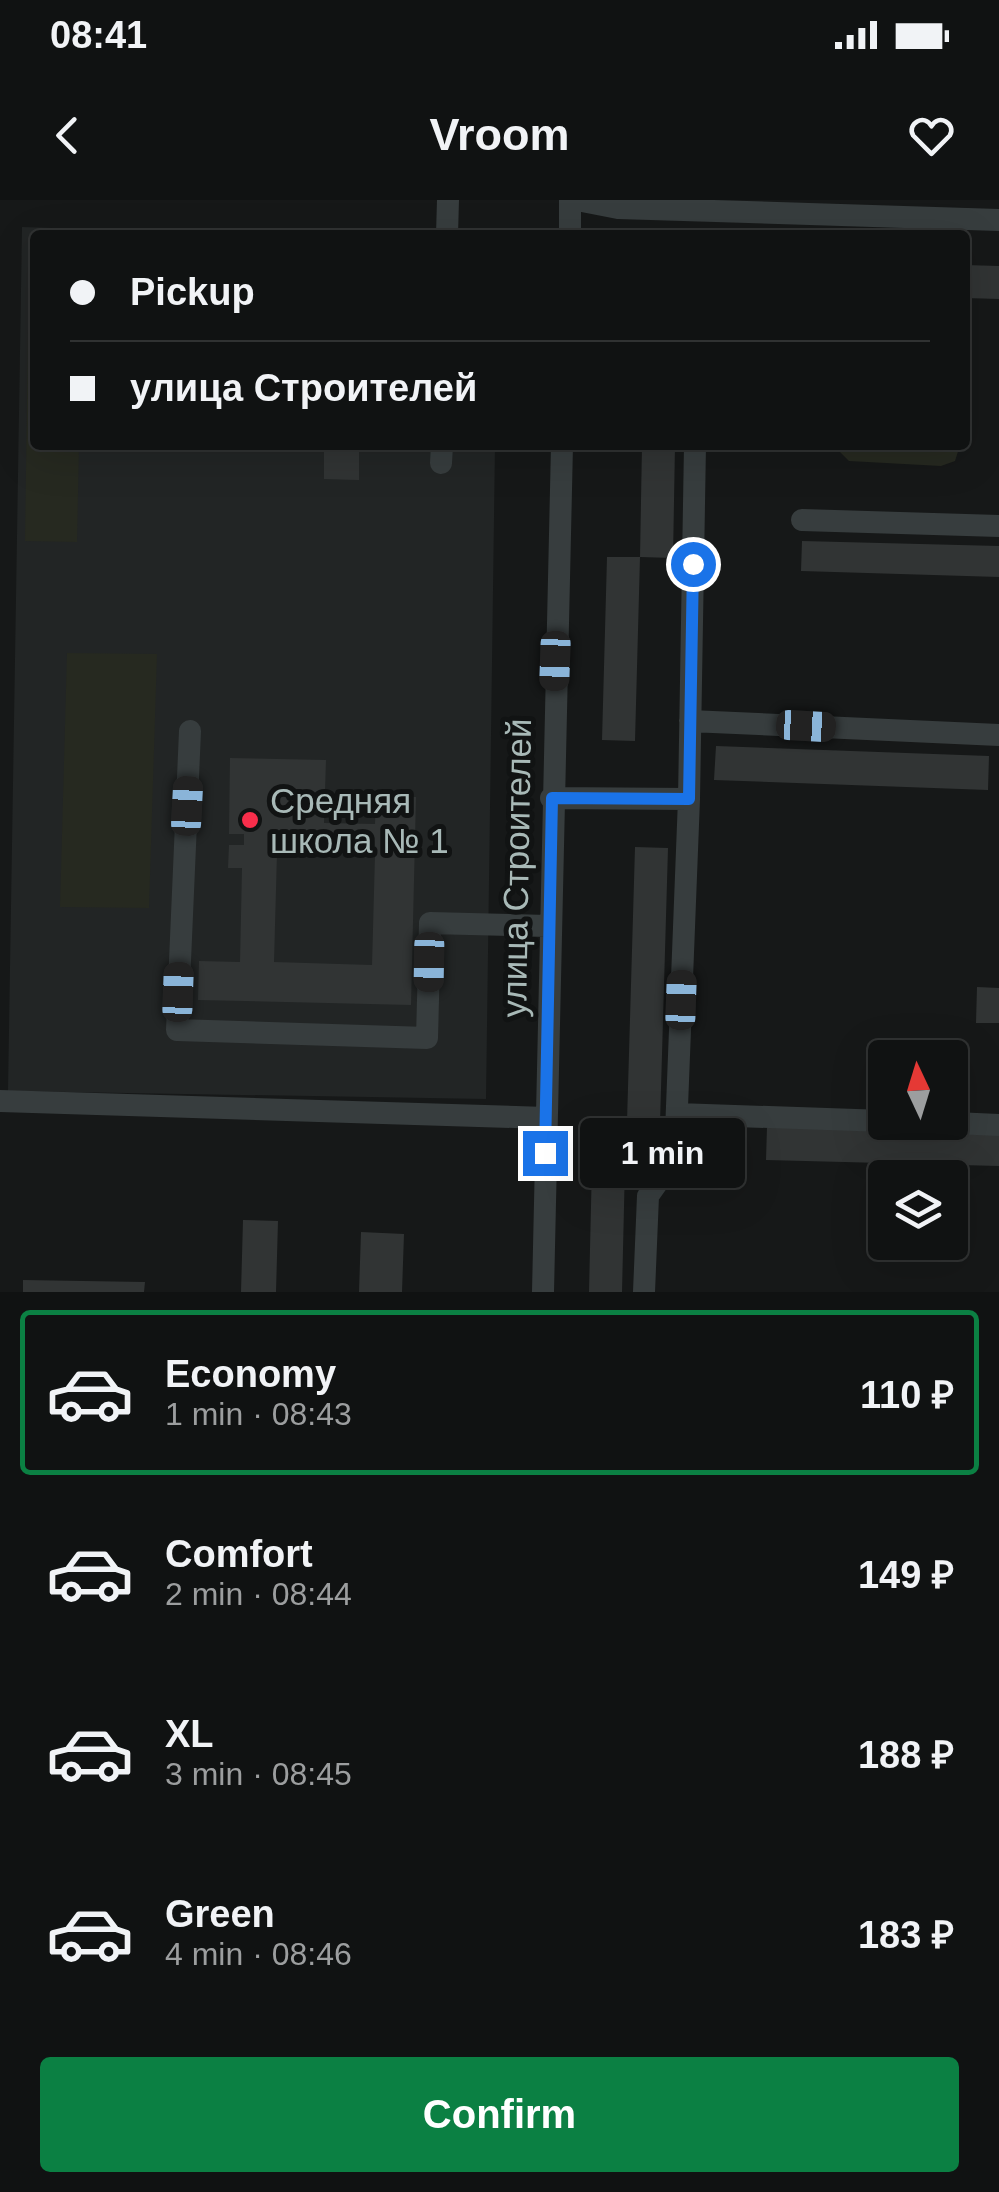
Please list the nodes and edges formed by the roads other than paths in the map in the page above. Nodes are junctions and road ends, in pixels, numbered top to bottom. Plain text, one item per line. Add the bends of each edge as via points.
1 (448, 200) edge
2 (574, 200) edge
3 (699, 211) junction
4 (999, 220) edge
5 (446, 230) edge
6 (571, 230) edge
7 (698, 230) edge
8 (562, 450) edge
9 (694, 450) edge
10 (802, 520) dead end
11 (999, 526) edge
12 (690, 721) junction
13 (190, 732) dead end
14 (999, 734) edge
15 (552, 798) junction
16 (689, 799) junction
17 (550, 926) junction
18 (0, 1098) edge
19 (512, 1103) dead end
20 (676, 1114) junction
21 (546, 1118) junction
22 (868, 1120) edge
23 (968, 1124) edge
24 (999, 1125) edge
25 (543, 1292) edge
26 (644, 1292) edge

1 - 5 street
2 - 3 street
2 - 6 street
3 - 4 street
3 - 7 street
8 - 15 street, улица Строителей
9 - 12 street
10 - 11 street
12 - 14 street
12 - 16 street
13 - 17 street via 177,1030 427,1038 430,924
15 - 16 street
15 - 17 street, улица Строителей
16 - 20 street
17 - 21 street, улица Строителей
18 - 19 street
18 - 21 street
20 - 22 street
20 - 26 street via 675,1158 648,1196
21 - 25 street, улица Строителей
23 - 24 street

